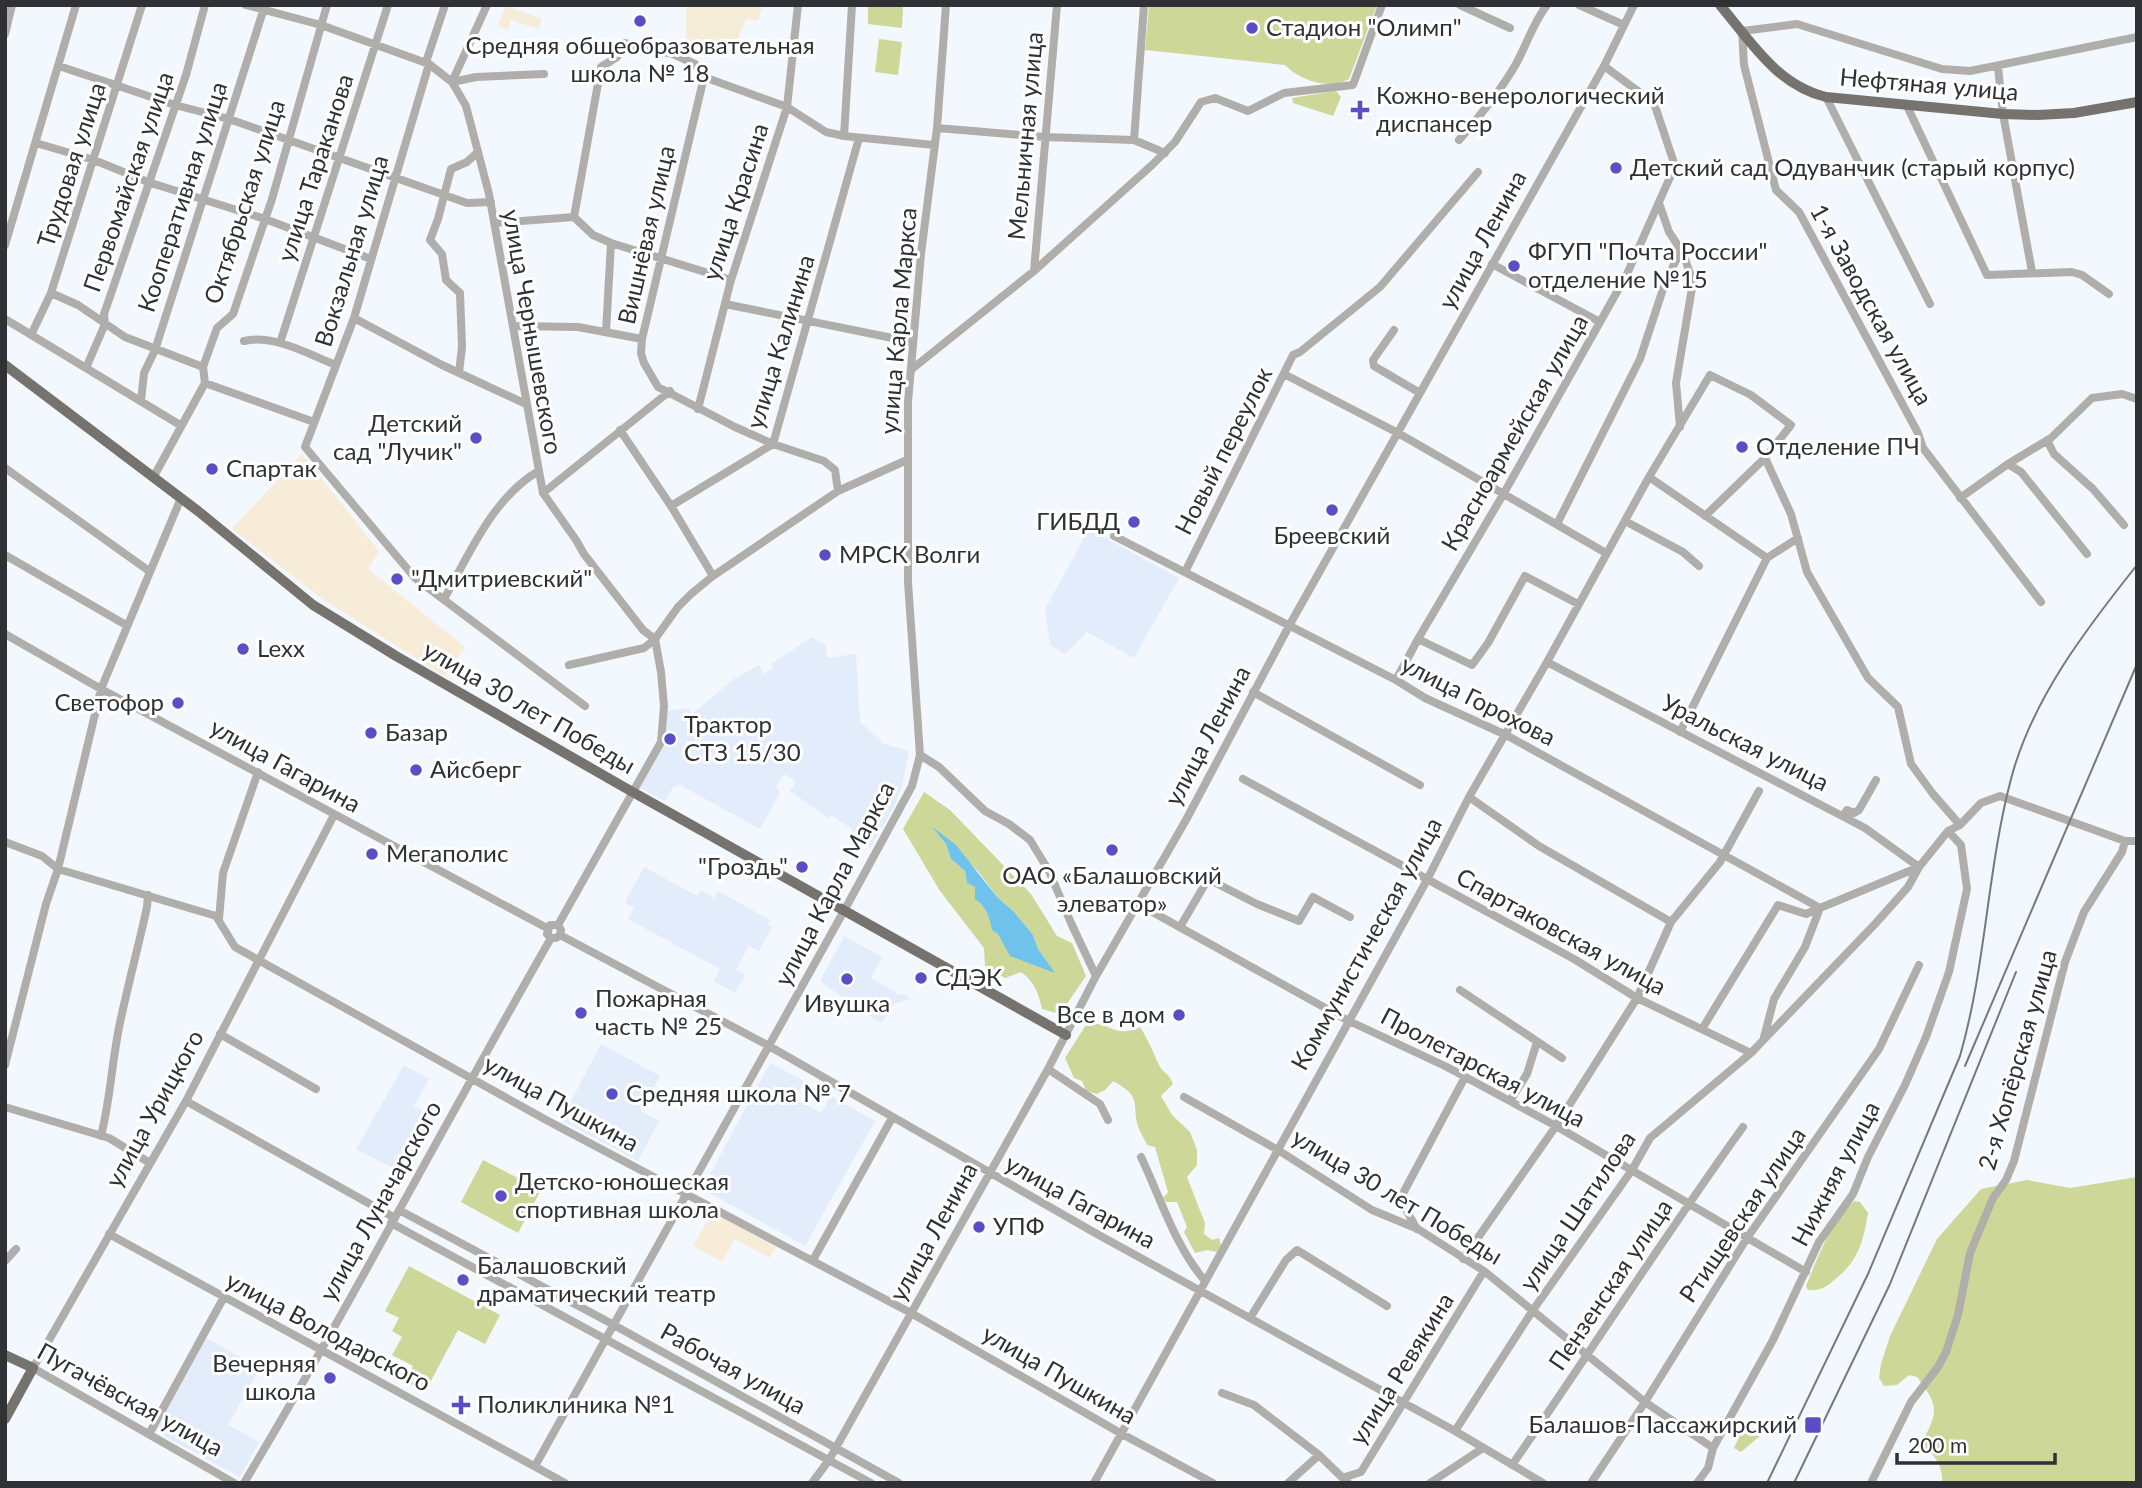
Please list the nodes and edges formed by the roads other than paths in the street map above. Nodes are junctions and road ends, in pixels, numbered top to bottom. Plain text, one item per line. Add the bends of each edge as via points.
1 (12, 5) edge
2 (76, 5) edge
3 (142, 5) edge
4 (205, 5) edge
5 (246, 5) edge
6 (327, 5) edge
7 (388, 5) edge
8 (445, 5) edge
9 (487, 5) edge
10 (798, 5) edge
11 (852, 5) edge
12 (946, 5) edge
13 (1057, 5) edge
14 (1144, 5) edge
15 (1382, 5) edge
16 (1460, 5) edge
17 (1547, 5) edge
18 (1579, 5) edge
19 (1634, 5) edge
20 (1720, 5) edge
21 (264, 8) edge
22 (321, 25) junction
23 (1624, 25) junction
24 (1510, 28) dead end
25 (1742, 31) junction
26 (5, 34) edge
27 (2137, 37) edge
28 (376, 45) junction
29 (427, 63) junction
30 (59, 66) junction
31 (1604, 66) junction
32 (1997, 67) junction
33 (544, 74) dead end
34 (704, 77) junction
35 (452, 82) junction
36 (117, 86) junction
37 (1826, 97) junction
38 (2137, 102) edge
39 (175, 105) junction
40 (1907, 106) junction
41 (787, 107) junction
42 (2003, 114) junction
43 (229, 119) junction
44 (937, 128) junction
45 (845, 136) junction
46 (1045, 137) junction
47 (859, 138) junction
48 (288, 140) junction
49 (1134, 140) junction
50 (1459, 140) dead end
51 (36, 143) junction
52 (934, 145) junction
53 (478, 152) junction
54 (1165, 153) junction
55 (339, 159) junction
56 (94, 160) junction
57 (1478, 172) dead end
58 (396, 177) junction
59 (148, 181) junction
60 (444, 195) junction
61 (203, 200) junction
62 (491, 202) junction
63 (1659, 203) junction
64 (574, 217) junction
65 (265, 219) junction
66 (494, 223) junction
67 (314, 237) junction
68 (611, 243) junction
69 (5, 245) edge
70 (1681, 250) junction
71 (662, 257) junction
72 (372, 259) junction
73 (1492, 264) junction
74 (1034, 271) junction
75 (2032, 272) junction
76 (731, 279) junction
77 (51, 293) junction
78 (2109, 294) dead end
79 (725, 304) junction
80 (1930, 304) dead end
81 (354, 318) junction
82 (5, 319) edge
83 (1600, 322) junction
84 (808, 323) junction
85 (105, 324) junction
86 (513, 326) junction
87 (1394, 330) dead end
88 (606, 332) junction
89 (31, 335) junction
90 (642, 339) junction
91 (244, 341) dead end
92 (912, 342) junction
93 (279, 343) junction
94 (155, 350) junction
95 (5, 365) edge
96 (336, 365) junction
97 (203, 367) junction
98 (86, 368) junction
99 (912, 369) junction
100 (459, 373) junction
101 (1284, 374) junction
102 (205, 383) junction
103 (670, 391) junction
104 (1420, 393) junction
105 (2137, 399) edge
106 (141, 401) junction
107 (526, 404) junction
108 (698, 409) junction
109 (314, 422) junction
110 (180, 425) junction
111 (1680, 427) junction
112 (620, 430) junction
113 (1398, 433) junction
114 (2048, 440) junction
115 (773, 444) junction
116 (1765, 458) junction
117 (907, 460) junction
118 (2008, 464) junction
119 (5, 468) edge
120 (537, 472) junction
121 (1649, 477) junction
122 (153, 478) junction
123 (838, 491) junction
124 (542, 493) junction
125 (1504, 493) junction
126 (181, 498) junction
127 (1960, 498) junction
128 (671, 506) junction
129 (1705, 516) junction
130 (1625, 521) junction
131 (1557, 524) junction
132 (2124, 525) dead end
133 (1114, 536) dead end
134 (1798, 538) junction
135 (1606, 553) junction
136 (2087, 554) dead end
137 (5, 555) edge
138 (1767, 558) junction
139 (1699, 566) dead end
140 (149, 571) junction
141 (1185, 572) junction
142 (713, 576) junction
143 (444, 599) junction
144 (2041, 602) dead end
145 (1578, 604) junction
146 (126, 625) junction
147 (1289, 626) junction
148 (5, 634) edge
149 (655, 639) junction
150 (1418, 639) junction
151 (1547, 662) junction
152 (569, 665) dead end
153 (1396, 680) junction
154 (101, 689) junction
155 (1253, 692) junction
156 (585, 706) dead end
157 (1680, 732) junction
158 (1506, 735) junction
159 (919, 755) junction
160 (258, 772) junction
161 (1243, 779) dead end
162 (1876, 780) dead end
163 (1420, 785) dead end
164 (1759, 792) dead end
165 (634, 793) junction
166 (1469, 797) junction
167 (334, 815) junction
168 (1843, 816) junction
169 (1960, 825) junction
170 (1948, 831) junction
171 (2125, 841) junction
172 (2137, 841) edge
173 (5, 842) edge
174 (1724, 855) junction
175 (1919, 867) junction
176 (58, 869) junction
177 (1426, 880) junction
178 (148, 895) junction
179 (1139, 904) junction
180 (1820, 908) junction
181 (845, 909) junction
182 (1350, 917) dead end
183 (219, 919) junction
184 (1671, 922) junction
185 (558, 925) junction
186 (547, 928) junction
187 (1181, 928) junction
188 (555, 937) junction
189 (259, 959) junction
190 (1919, 965) dead end
191 (1096, 975) junction
192 (1460, 990) dead end
193 (1637, 998) junction
194 (1347, 1020) junction
195 (1702, 1029) junction
196 (220, 1034) junction
197 (1066, 1035) junction
198 (1763, 1040) junction
199 (1536, 1042) junction
200 (769, 1046) junction
201 (1751, 1053) junction
202 (1562, 1058) dead end
203 (5, 1065) edge
204 (1048, 1069) junction
205 (471, 1077) junction
206 (1465, 1077) junction
207 (316, 1089) dead end
208 (1184, 1097) dead end
209 (186, 1101) junction
210 (1510, 1101) junction
211 (5, 1107) edge
212 (892, 1118) junction
213 (1108, 1120) dead end
214 (1556, 1126) junction
215 (1743, 1127) dead end
216 (101, 1136) junction
217 (1278, 1150) junction
218 (1141, 1157) dead end
219 (150, 1163) junction
220 (1632, 1170) junction
221 (989, 1173) junction
222 (687, 1194) junction
223 (1689, 1202) junction
224 (395, 1217) junction
225 (1418, 1229) junction
226 (110, 1234) junction
227 (1747, 1238) junction
228 (16, 1249) dead end
229 (1463, 1259) junction
230 (813, 1260) junction
231 (5, 1261) edge
232 (1484, 1271) junction
233 (1806, 1272) junction
234 (1205, 1282) junction
235 (1199, 1292) junction
236 (224, 1297) junction
237 (1387, 1306) dead end
238 (1533, 1310) junction
239 (911, 1313) junction
240 (1250, 1318) junction
241 (613, 1325) junction
242 (606, 1338) junction
243 (322, 1349) junction
244 (1589, 1355) junction
245 (5, 1356) edge
246 (33, 1368) junction
247 (1222, 1393) dead end
248 (1645, 1402) junction
249 (1401, 1403) junction
250 (5, 1419) edge
251 (1455, 1431) junction
252 (149, 1434) junction
253 (1122, 1434) junction
254 (836, 1448) junction
255 (1483, 1448) junction
256 (1713, 1448) junction
257 (1319, 1455) junction
258 (830, 1460) junction
259 (1512, 1465) junction
260 (535, 1466) junction
261 (1347, 1480) edge
262 (234, 1483) edge
263 (244, 1483) edge
264 (565, 1483) edge
265 (812, 1483) edge
266 (871, 1483) edge
267 (899, 1483) edge
268 (1094, 1483) edge
269 (1213, 1483) edge
270 (1288, 1483) edge
271 (1430, 1483) edge
272 (1543, 1483) edge
273 (1591, 1483) edge
274 (1697, 1483) edge
275 (1871, 1483) edge

1 - 26 street
2 - 30 street
3 - 36 street, Трудовая улица
4 - 39 street, Первомайская улица
5 - 21 street
6 - 22 street, Октябрьская улица
7 - 28 street, улица Тараканова
8 - 29 street, Вокзальная улица
9 - 35 street
10 - 41 street, улица Красина
11 - 45 street
12 - 44 street, улица Карла Маркса
13 - 46 street, Мельничная улица
14 - 49 street
15 - 54 street via 1353,85 1284,93 1248,111 1216,98 1201,102
16 - 24 street
17 - 50 street via 1500,89
18 - 23 street
19 - 23 street, улица Ленина
20 - 25 main road
21 - 22 street
21 - 43 street, Кооперативная улица
22 - 28 street
22 - 48 street, Октябрьская улица
23 - 31 street, улица Ленина
25 - 32 street via 1797,24 1942,69
25 - 37 main road, Нефтяная улица via 1778,73 1799,88
25 - 127 street, 1-я Заводская улица via 1744,65 1776,190 1799,212 1923,448
27 - 32 street
28 - 29 street
28 - 55 street, улица Тараканова
29 - 35 street
29 - 58 street, Вокзальная улица
30 - 36 street
30 - 51 street
31 - 63 street, Красноармейская улица via 1654,103 1675,166
31 - 73 street, улица Ленина
32 - 42 street
33 - 35 street
34 - 41 street
34 - 64 street via 695,64 673,54 624,43 617,57 601,67
34 - 71 street, Вишнёвая улица
35 - 53 street, улица Чернышевского via 466,106
36 - 39 street
36 - 56 street, Трудовая улица
37 - 40 main road, Нефтяная улица
37 - 80 street
38 - 42 main road, Нефтяная улица via 2055,115
39 - 43 street
39 - 59 street, Первомайская улица
40 - 42 main road, Нефтяная улица
40 - 75 street via 1987,275
41 - 45 street via 826,132
41 - 76 street, улица Красина
42 - 75 street
43 - 48 street
43 - 61 street, Кооперативная улица
44 - 46 street
44 - 52 street, улица Карла Маркса
45 - 47 street
46 - 49 street
46 - 74 street, Мельничная улица
47 - 52 street
47 - 84 street, улица Калинина
48 - 55 street
48 - 65 street, Октябрьская улица
49 - 54 street
51 - 56 street
51 - 69 street
52 - 92 street, улица Карла Маркса
53 - 60 street via 451,169
53 - 62 street, улица Чернышевского
54 - 74 street
55 - 58 street
55 - 67 street, улица Тараканова
56 - 59 street
56 - 77 street, Трудовая улица
57 - 101 street, Новый переулок via 1380,287 1293,355
58 - 60 street
58 - 72 street, Вокзальная улица
59 - 61 street
59 - 85 street, Первомайская улица via 104,314
60 - 62 street via 467,203
60 - 100 street via 430,240 442,254 446,280 460,293
61 - 65 street
61 - 94 street, Кооперативная улица
62 - 66 street, улица Чернышевского
63 - 70 street
63 - 83 street, Красноармейская улица
64 - 66 street
64 - 68 street via 593,235
65 - 67 street
65 - 97 street, Октябрьская улица via 233,314 216,328
66 - 86 street, улица Чернышевского
67 - 72 street
67 - 93 street, улица Тараканова
68 - 71 street
68 - 88 street
70 - 111 street via 1693,282 1676,383
70 - 131 street via 1664,283 1640,359
71 - 76 street
71 - 90 street, Вишнёвая улица
72 - 81 street, Вокзальная улица
73 - 83 street
73 - 104 street, улица Ленина
74 - 99 street
75 - 78 street via 2073,272
76 - 79 street, улица Красина
77 - 85 street
77 - 89 street, Трудовая улица
79 - 84 street
79 - 108 street, улица Красина
81 - 96 street, Вокзальная улица
81 - 100 street
82 - 89 street
83 - 125 street, Красноармейская улица
84 - 92 street
84 - 115 street, улица Калинина
85 - 94 street
85 - 98 street, Первомайская улица
86 - 88 street
86 - 107 street, улица Чернышевского
87 - 104 street via 1373,360 1374,366
88 - 90 street
89 - 98 street
90 - 103 street, Вишнёвая улица via 641,353 649,375 658,387
91 - 93 street via 257,338
92 - 99 street, улица Карла Маркса
93 - 96 street
94 - 97 street
94 - 106 street, Кооперативная улица via 144,373
95 - 122 main road, улица 30 лет Победы
96 - 109 street, Вокзальная улица
97 - 102 street, Октябрьская улица
98 - 106 street
99 - 117 street, улица Карла Маркса
100 - 107 street
101 - 113 street
101 - 141 street, Новый переулок
102 - 109 street
102 - 110 street
103 - 108 street, Вишнёвая улица
103 - 112 street
104 - 113 street, улица Ленина
105 - 114 street via 2122,394 2092,398
106 - 110 street
107 - 120 street, улица Чернышевского
108 - 115 street, Вишнёвая улица
109 - 143 street, Вокзальная улица via 304,447 415,578
110 - 122 street
111 - 116 street, Коммунистическая улица via 1710,375 1751,395 1790,425
111 - 121 street, Коммунистическая улица
112 - 124 street
112 - 128 street
113 - 125 street
113 - 147 street, улица Ленина
114 - 118 street
114 - 132 street via 2054,454
115 - 123 street, Вишнёвая улица via 824,461 835,470
115 - 128 street, улица Калинина
116 - 129 street
116 - 134 street
117 - 123 street
117 - 159 street, улица Карла Маркса via 908,582
118 - 127 street
118 - 136 street via 2021,472
119 - 140 street
120 - 124 street, улица Чернышевского
120 - 143 street via 510,492
121 - 129 street
121 - 130 street, Коммунистическая улица
122 - 126 main road, улица 30 лет Победы
123 - 142 street
124 - 149 street, улица Чернышевского via 584,554
125 - 131 street
125 - 150 street, Красноармейская улица
126 - 140 street
126 - 165 main road, улица 30 лет Победы via 313,605
127 - 144 street, 1-я Заводская улица
128 - 142 street
129 - 138 street
130 - 135 street, Коммунистическая улица
130 - 139 street via 1683,552
131 - 135 street
133 - 141 street, улица Горохова
134 - 138 street
134 - 169 street via 1807,572 1868,678 1898,707 1910,764
135 - 145 street, Коммунистическая улица
137 - 146 street
138 - 157 street
140 - 146 street
141 - 147 street, улица Горохова
142 - 149 street via 678,607
143 - 156 street
145 - 150 street via 1525,576 1472,665
145 - 151 street, Коммунистическая улица
146 - 154 street
147 - 153 street, улица Горохова
147 - 155 street, улица Ленина
148 - 154 street, улица Гагарина
149 - 152 street via 644,648
149 - 165 street via 664,706 661,742
150 - 153 street, Красноармейская улица
151 - 157 street, Уральская улица
151 - 158 street, Коммунистическая улица
153 - 158 street, улица Горохова via 1424,698
154 - 160 street, улица Гагарина
154 - 176 street
155 - 163 street
155 - 179 street, улица Ленина
157 - 168 street, Уральская улица
158 - 166 street, Коммунистическая улица
158 - 174 street, улица Горохова
159 - 181 street, улица Карла Маркса via 912,786
159 - 191 street via 939,767 985,811 1030,840
160 - 167 street, улица Гагарина
160 - 183 street via 223,873
161 - 177 street, Спартаковская улица
162 - 168 street via 1859,810 1847,810
164 - 174 street
165 - 181 main road, улица 30 лет Победы
165 - 185 street
166 - 177 street, Коммунистическая улица
166 - 184 street via 1539,846
167 - 186 street, улица Гагарина
167 - 189 street, улица Урицкого
168 - 175 street, Уральская улица
169 - 170 street
169 - 171 street via 1981,803 2000,796
170 - 175 street, улица Шатилова
170 - 233 street, Нижняя улица via 1961,845 1967,889 1949,972 1905,1085 1853,1194 1819,1242
171 - 172 street
171 - 275 street, 2-я Хопёрская улица via 2084,912 2065,962 2014,1161 1970,1253 1952,1336 1938,1367 1911,1402
173 - 176 street via 42,856
174 - 180 street, улица Горохова
174 - 184 street
175 - 180 street, улица Шатилова
175 - 198 street, улица Шатилова via 1908,887 1875,924
176 - 178 street
176 - 203 street
177 - 193 street, Спартаковская улица
177 - 194 street, Коммунистическая улица
178 - 183 street
178 - 216 street
179 - 187 street, Пролетарская улица
179 - 191 street, улица Ленина
180 - 195 street via 1806,914 1778,905
180 - 198 street, улица Шатилова via 1805,947 1774,999
181 - 197 main road, улица 30 лет Победы
181 - 200 street, улица Карла Маркса
182 - 187 street via 1313,897 1298,921 1208,879
183 - 189 street, улица Пушкина via 235,947
184 - 193 street
185 - 186 street
185 - 188 street via 561,930
186 - 188 street via 547,934
187 - 194 street, Пролетарская улица
188 - 200 street, улица Гагарина
188 - 205 street, улица Луначарского
189 - 196 street, улица Урицкого
189 - 205 street, улица Пушкина
190 - 227 street, Ртищевская улица via 1878,1049
191 - 197 street, улица Ленина
192 - 199 street
193 - 195 street, Спартаковская улица
193 - 214 street
194 - 206 street, Пролетарская улица
194 - 217 street, Коммунистическая улица
195 - 201 street, Спартаковская улица
196 - 207 street
196 - 209 street, улица Урицкого
197 - 204 street, улица Ленина
198 - 201 street, улица Шатилова
199 - 202 street
199 - 210 street via 1527,1074
200 - 212 street, улица Гагарина
200 - 222 street, улица Карла Маркса
201 - 220 street, улица Шатилова via 1650,1138
204 - 213 street via 1100,1104
204 - 221 street, улица Ленина
205 - 222 street, улица Пушкина
205 - 224 street, улица Луначарского
206 - 210 street, Пролетарская улица
206 - 225 street via 1400,1199
208 - 217 street, улица 30 лет Победы
209 - 219 street, улица Урицкого
209 - 224 street, Рабочая улица
210 - 214 street, Пролетарская улица
211 - 216 street
212 - 221 street, улица Гагарина
212 - 230 street
214 - 220 street, Пролетарская улица
214 - 229 street
215 - 223 street, Пензенская улица
216 - 219 street
217 - 225 street, улица 30 лет Победы via 1372,1210
217 - 234 street, Коммунистическая улица
218 - 234 street via 1161,1207
219 - 226 street, улица Урицкого
220 - 223 street, Пролетарская улица
220 - 238 street, улица Шатилова
221 - 235 street, улица Гагарина
221 - 239 street, улица Ленина
222 - 230 street, улица Пушкина
222 - 241 street, улица Карла Маркса
223 - 227 street, Пролетарская улица
223 - 244 street, Пензенская улица
224 - 241 street, Рабочая улица
224 - 242 street, Рабочая улица
224 - 243 street, улица Луначарского
225 - 229 street, улица 30 лет Победы
226 - 236 street, улица Володарского
226 - 246 street, улица Урицкого
227 - 233 street, Пролетарская улица
227 - 248 street, Ртищевская улица
228 - 231 street
229 - 232 street, улица 30 лет Победы
230 - 239 street, улица Пушкина
232 - 238 street, улица 30 лет Победы
232 - 249 street, улица Ревякина
233 - 256 street, Нижняя улица
234 - 235 street, Коммунистическая улица
235 - 240 street, улица Гагарина
235 - 253 street, Коммунистическая улица
236 - 243 street, улица Володарского
236 - 252 street
237 - 240 street via 1297,1250
238 - 244 street, улица 30 лет Победы
238 - 251 street, улица Шатилова
239 - 253 street, улица Пушкина
239 - 254 street, улица Ленина
240 - 249 street, улица Гагарина
241 - 242 street, улица Карла Маркса
241 - 254 street, Рабочая улица
242 - 258 street, Рабочая улица
242 - 260 street, улица Карла Маркса
243 - 260 street, улица Володарского
243 - 263 street, улица Луначарского
244 - 248 street, улица 30 лет Победы
244 - 259 street, Пензенская улица
245 - 246 main road, Пугачёвская улица
246 - 250 main road, улица Урицкого
246 - 252 street, Пугачёвская улица
247 - 257 street via 1254,1405
248 - 256 street, улица 30 лет Победы
248 - 273 street, Ртищевская улица
249 - 251 street, улица Гагарина
249 - 261 street, улица Ревякина via 1361,1472
251 - 255 street, улица Гагарина
252 - 262 street, Пугачёвская улица
253 - 268 street, Коммунистическая улица
253 - 269 street, улица Пушкина
254 - 258 street, улица Ленина
254 - 267 street, Рабочая улица
255 - 259 street, улица Гагарина
255 - 271 street
256 - 274 street, Нижняя улица via 1708,1468
257 - 261 street
257 - 270 street, улица Ревякина
258 - 265 street, улица Ленина
258 - 266 street, Рабочая улица
259 - 272 street, улица Гагарина
260 - 264 street, улица Володарского

